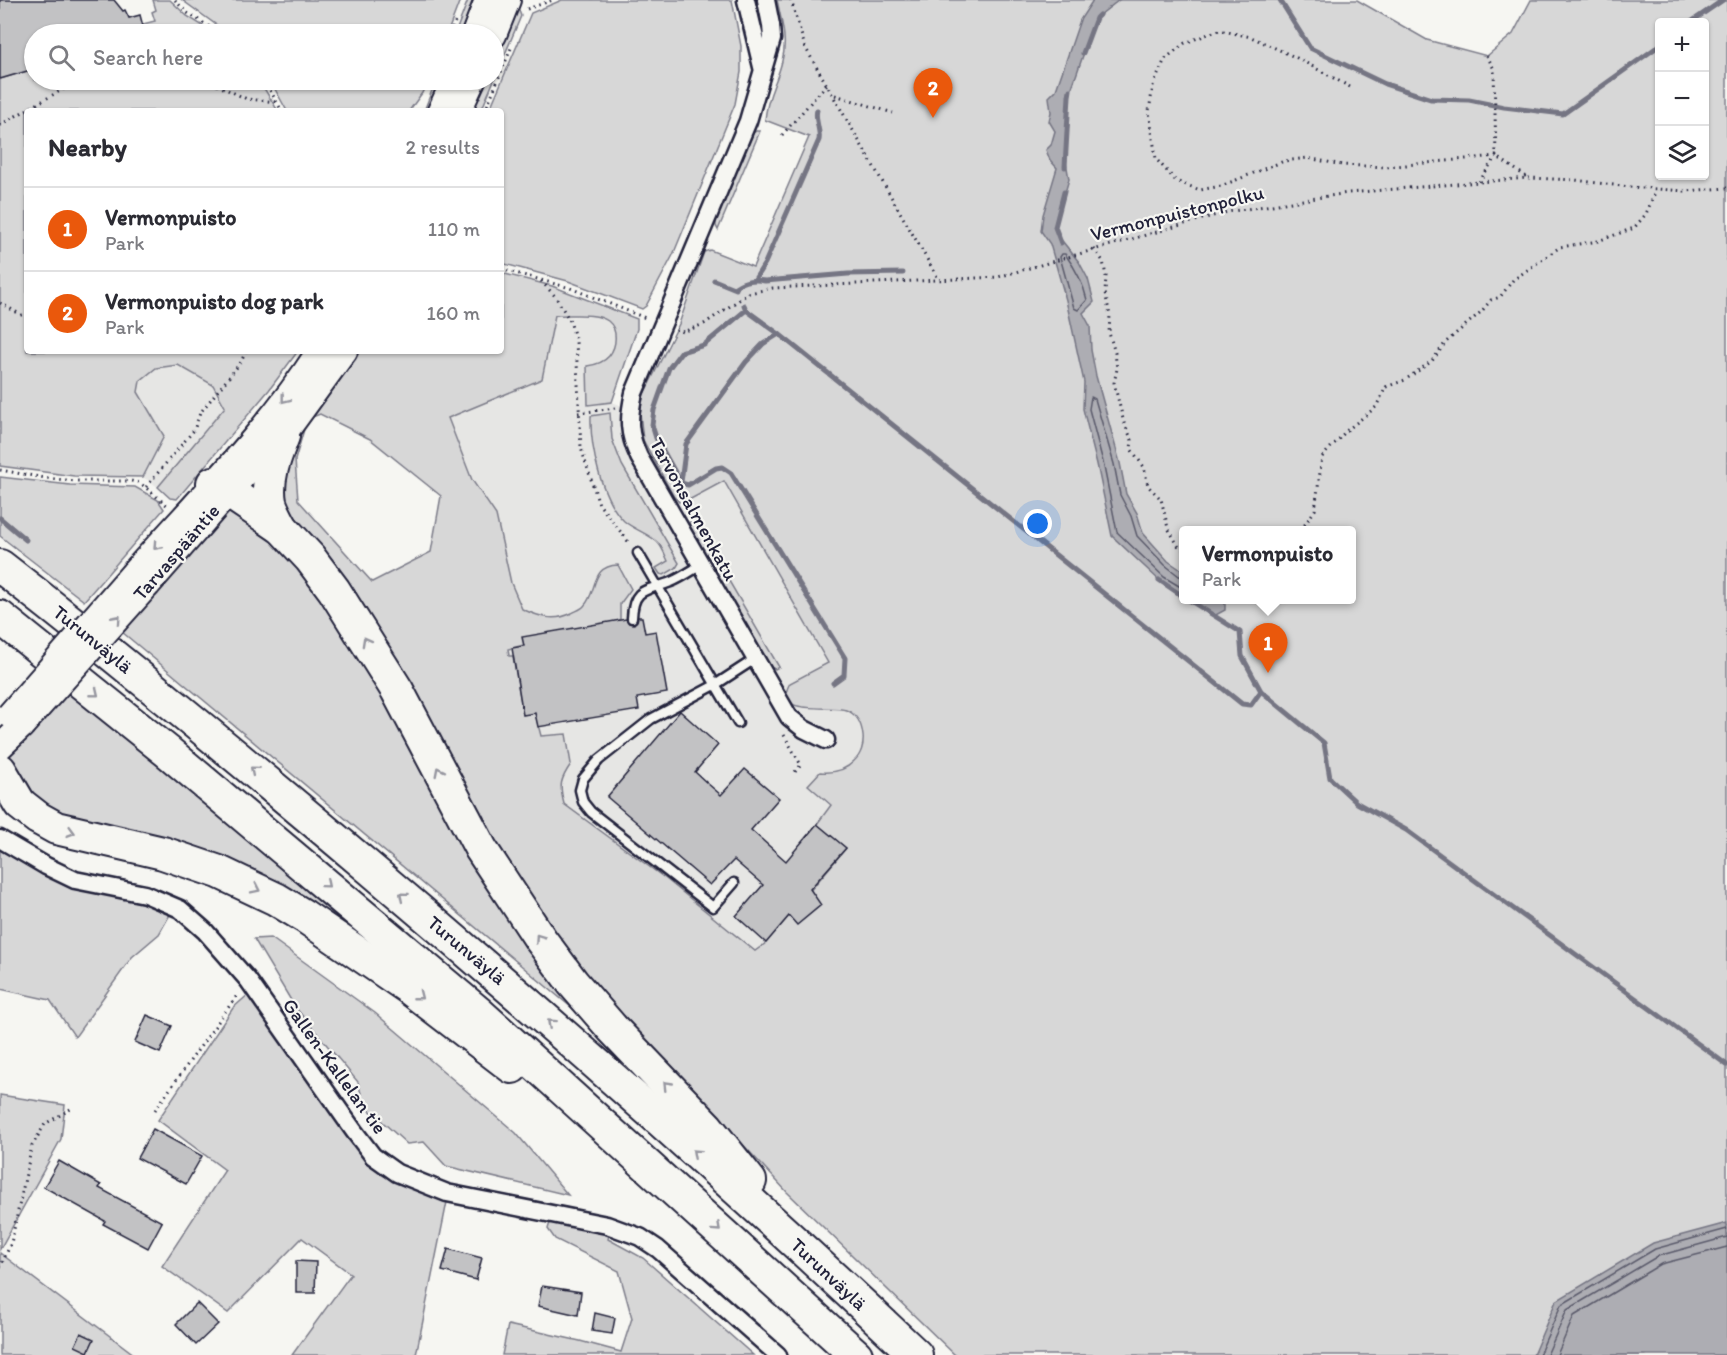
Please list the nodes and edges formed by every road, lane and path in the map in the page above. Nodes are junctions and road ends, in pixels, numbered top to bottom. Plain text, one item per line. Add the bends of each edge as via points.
1 (175, 0) edge
2 (487, 0) edge
3 (553, 0) edge
4 (746, 0) edge
5 (766, 0) edge
6 (791, 0) edge
7 (520, 7) edge
8 (205, 24) edge
9 (478, 24) edge
10 (504, 37) edge
11 (1487, 56) dead end
12 (762, 68) junction
13 (827, 84) junction
14 (1350, 87) dead end
15 (62, 90) edge
16 (228, 90) edge
17 (270, 90) edge
18 (449, 90) edge
19 (469, 90) edge
20 (490, 90) edge
21 (833, 95) junction
22 (277, 102) junction
23 (31, 108) edge
24 (280, 108) edge
25 (441, 108) edge
26 (460, 108) edge
27 (486, 108) edge
28 (894, 108) dead end
29 (886, 111) junction
30 (24, 112) edge
31 (893, 113) dead end
32 (0, 126) edge
33 (782, 135) dead end
34 (1496, 156) junction
35 (1528, 178) junction
36 (1479, 182) junction
37 (1727, 188) edge
38 (1657, 189) junction
39 (1094, 249) junction
40 (504, 270) edge
41 (540, 279) junction
42 (939, 280) junction
43 (0, 303) edge
44 (24, 316) edge
45 (662, 324) junction
46 (683, 332) dead end
47 (245, 354) edge
48 (317, 354) edge
49 (343, 354) edge
50 (619, 399) dead end
51 (617, 408) junction
52 (578, 413) junction
53 (616, 414) dead end
54 (283, 436) junction
55 (0, 470) edge
56 (146, 487) junction
57 (221, 488) junction
58 (172, 510) dead end
59 (1304, 526) edge
60 (282, 528) junction
61 (1179, 547) edge
62 (639, 553) joint
63 (701, 565) junction
64 (0, 566) edge
65 (658, 586) junction
66 (0, 617) edge
67 (632, 618) dead end
68 (755, 659) junction
69 (715, 684) junction
70 (10, 722) edge
71 (738, 723) dead end
72 (778, 726) dead end
73 (826, 740) dead end
74 (0, 747) edge
75 (0, 770) edge
76 (794, 773) dead end
77 (0, 839) edge
78 (734, 884) dead end
79 (248, 980) junction
80 (74, 1107) dead end
81 (155, 1110) dead end
82 (612, 1132) junction
83 (802, 1248) junction
84 (0, 1268) edge
85 (778, 1355) edge
86 (856, 1355) edge
87 (916, 1355) edge

1 - 8 path
2 - 9 main road
3 - 7 path
4 - 12 street, Tarvonsalmenkatu
5 - 12 street, Tarvonsalmenkatu via 772,39
6 - 13 path via 805,47
7 - 10 main road
11 - 34 path via 1494,69
12 - 45 street, Tarvonsalmenkatu via 748,121
13 - 21 path
13 - 33 path
14 - 34 path via 1251,37 1219,30 1202,36 1185,43 1165,59 1153,86 1149,111 1156,159 1176,182 1200,190 1221,186 1284,161 1308,158 1342,165 1386,167
15 - 23 path
16 - 22 path via 247,99
17 - 22 path
18 - 25 main road
19 - 26 main road
20 - 27 path
21 - 29 path
21 - 42 path
22 - 24 path
28 - 29 path
29 - 31 path
30 - 32 path
34 - 35 path
34 - 36 path
35 - 36 path, Vermonpuistonpolku
35 - 38 path, Vermonpuistonpolku
36 - 39 path, Vermonpuistonpolku via 1348,193 1227,212
37 - 38 path, Vermonpuistonpolku
38 - 59 path via 1647,214 1634,228 1560,247 1514,280 1500,297 1491,300 1446,342 1432,361 1405,380 1386,387 1376,407 1346,431 1323,458 1315,510
39 - 42 path, Vermonpuistonpolku via 998,277
39 - 61 path via 1103,261 1106,276 1109,333 1117,369 1114,383 1132,440 1131,449 1144,467 1148,486 1161,499 1168,528
40 - 41 path
41 - 45 path
41 - 52 path via 570,321 576,341
42 - 46 path, Vermonpuistonpolku via 758,290 704,324
43 - 44 path
45 - 63 street, Tarvonsalmenkatu via 634,393 629,429 639,457
47 - 56 path via 200,413 194,430
48 -> 57 main road, Tarvaspääntie
49 - 54 main road, Tarvaspääntie
50 - 51 path
51 - 52 path
51 - 53 path
52 - 62 path via 581,448 599,504
54 - 57 main road, Tarvaspääntie
54 - 60 highway via 271,469 270,485 270,503
55 - 56 path via 75,481 131,481
56 - 58 path
57 - 60 highway
57 - 70 main road, Tarvaspääntie, bridge
83 -> 60 highway via 707,1127 612,1028 540,940 481,849 359,627 310,558
62 - 65 lane
63 - 65 lane
63 - 68 street, Tarvonsalmenkatu
83 -> 64 highway, Turunväylä via 509,986 195,721
65 - 67 lane via 640,593
65 - 69 lane
66 -> 82 highway, Turunväylä via 471,1006
68 - 69 lane
68 - 73 street, Tarvonsalmenkatu via 789,717
69 - 71 lane
69 - 78 lane via 642,726 599,760 580,790 591,812 713,908
70 - 74 main road, Tarvaspääntie
72 - 76 path via 801,765
75 -> 82 highway via 20,804 56,828 172,856 219,872 276,899 410,988 500,1059
77 - 79 street, Gallen-Kallelan tie via 75,880 145,894 180,909
79 - 81 path
79 - 85 street, Gallen-Kallelan tie via 373,1156 397,1173 447,1193 607,1225 640,1237
80 - 84 path via 45,1124 32,1146 11,1243
82 -> 86 highway, Turunväylä
83 - 87 highway, Turunväylä

